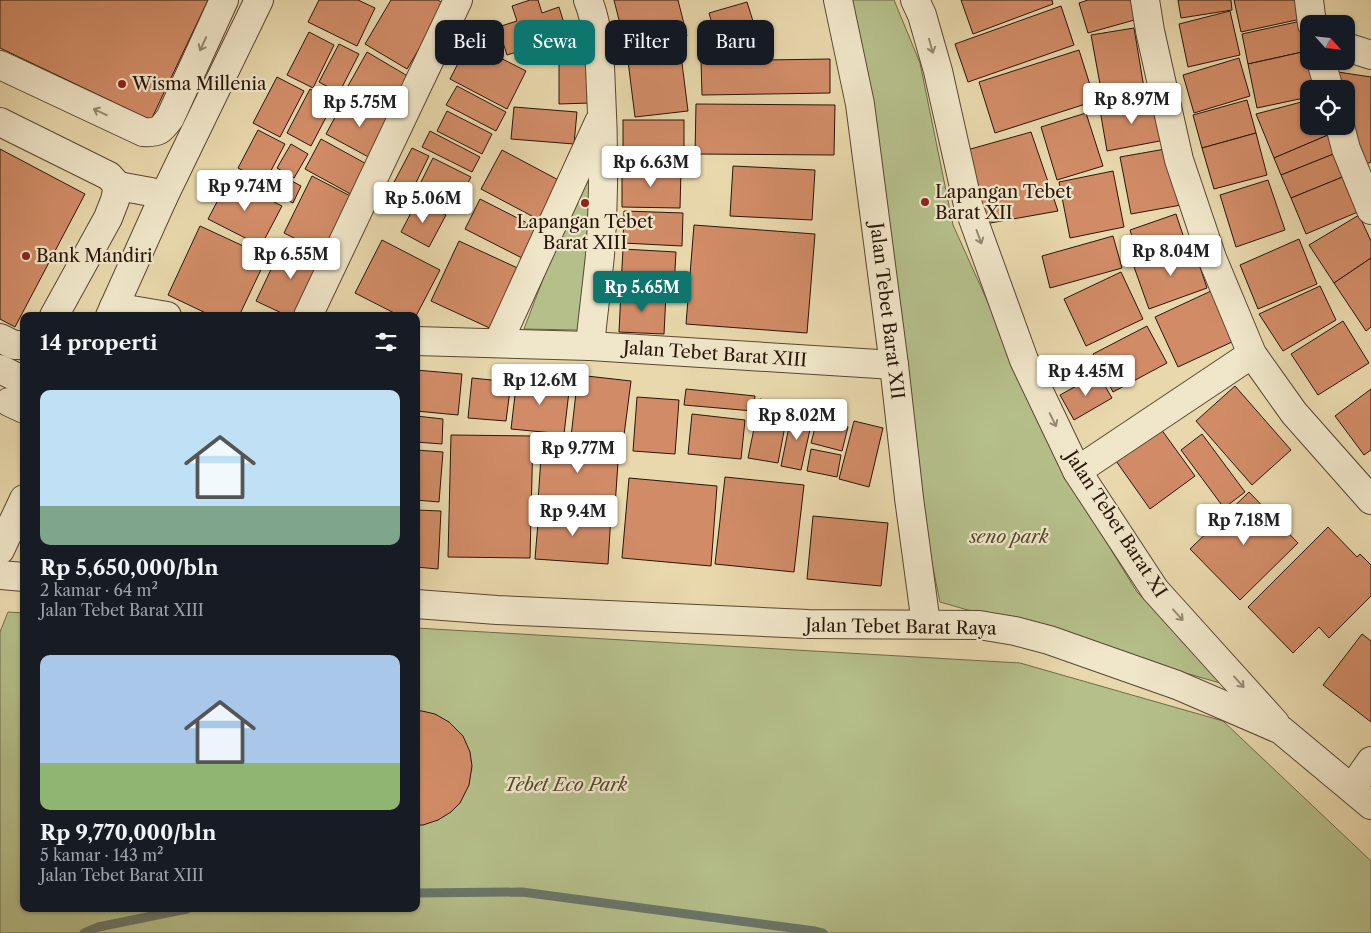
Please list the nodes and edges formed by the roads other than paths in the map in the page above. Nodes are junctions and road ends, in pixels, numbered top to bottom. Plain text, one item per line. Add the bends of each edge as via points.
1 (224, 0) edge
2 (458, 0) edge
3 (588, 0) edge
4 (838, 0) edge
5 (915, 0) edge
6 (1145, 0) edge
7 (1309, 0) edge
8 (258, 1) edge
9 (1311, 15) edge
10 (1355, 50) edge
11 (1371, 55) edge
12 (0, 65) edge
13 (603, 114) junction
14 (0, 122) edge
15 (1342, 135) edge
16 (118, 186) junction
17 (163, 198) junction
18 (1371, 210) edge
19 (56, 312) edge
20 (112, 312) edge
21 (310, 312) edge
22 (0, 338) edge
23 (420, 341) edge
24 (498, 343) junction
25 (20, 345) edge
26 (590, 346) junction
27 (1252, 354) junction
28 (894, 365) junction
29 (0, 369) edge
30 (19, 397) edge
31 (1077, 471) junction
32 (1371, 500) edge
33 (20, 508) edge
34 (0, 550) edge
35 (0, 575) edge
36 (20, 578) edge
37 (420, 604) edge
38 (926, 624) junction
39 (1281, 730) junction
40 (1371, 761) edge
41 (1361, 796) edge

1 -> 12 street via 170,118 162,129 154,133 143,132
2 - 21 street
3 - 13 street via 594,14 600,58
4 - 28 street, Jalan Tebet Barat XII via 860,104
5 -> 31 street, Jalan Tebet Barat XI via 938,70 968,205 1024,360
6 - 27 street via 1179,160 1212,258
7 - 9 street
8 - 17 street
10 - 11 street
13 - 24 street
13 - 26 street via 600,254
14 - 16 street via 109,176
15 - 18 street
16 - 17 street via 151,192
16 - 19 street via 108,218
17 - 20 street
22 - 25 street
23 - 24 street, Jalan Tebet Barat XIII
24 - 26 street, Jalan Tebet Barat XIII
26 - 28 street, Jalan Tebet Barat XIII
27 - 31 street
27 - 32 street via 1294,413
28 - 38 street, Jalan Tebet Barat XII
29 - 30 street
31 -> 39 street, Jalan Tebet Barat XI via 1155,590
33 - 34 street
35 - 36 street
37 - 38 street, Jalan Tebet Barat Raya via 808,624
38 - 39 street, Jalan Tebet Barat Raya via 979,625 1049,640 1177,685
39 - 41 street, Jalan Tebet Barat Raya
40 - 41 street

